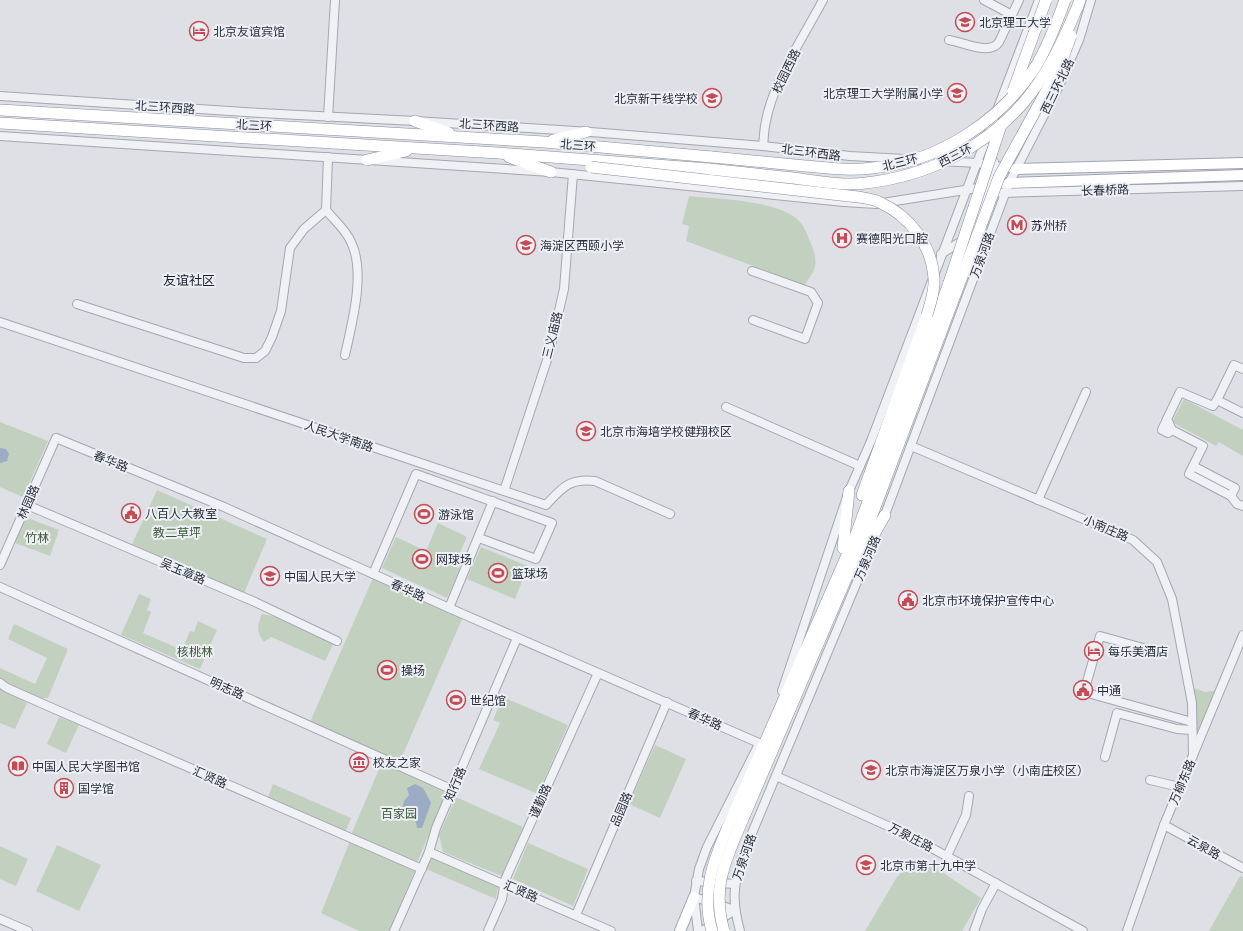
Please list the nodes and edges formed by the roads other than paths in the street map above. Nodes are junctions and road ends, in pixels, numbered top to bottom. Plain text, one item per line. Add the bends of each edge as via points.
1 (335, 0) edge
2 (823, 0) edge
3 (984, 0) edge
4 (1018, 0) edge
5 (1039, 0) edge
6 (1046, 0) edge
7 (1066, 0) edge
8 (1091, 0) edge
9 (1079, 4) edge
10 (1012, 15) junction
11 (949, 40) dead end
12 (0, 96) edge
13 (0, 110) edge
14 (328, 117) junction
15 (415, 121) junction
16 (0, 123) edge
17 (990, 128) junction
18 (586, 132) junction
19 (0, 136) edge
20 (461, 137) junction
21 (544, 142) junction
22 (762, 146) junction
23 (418, 148) junction
24 (498, 153) junction
25 (544, 156) junction
26 (850, 156) junction
27 (328, 157) junction
28 (367, 160) junction
29 (940, 161) junction
30 (976, 163) junction
31 (1243, 163) edge
32 (994, 164) junction
33 (1017, 166) junction
34 (709, 169) joint
35 (550, 172) junction
36 (573, 174) junction
37 (1243, 175) edge
38 (1009, 183) junction
39 (1243, 186) edge
40 (967, 189) junction
41 (987, 189) junction
42 (1005, 194) junction
43 (844, 202) junction
44 (876, 204) junction
45 (326, 210) junction
46 (970, 236) junction
47 (983, 252) junction
48 (941, 254) junction
49 (752, 271) dead end
50 (930, 285) junction
51 (953, 285) junction
52 (77, 304) dead end
53 (753, 320) dead end
54 (0, 322) edge
55 (345, 355) dead end
56 (1243, 369) edge
57 (1086, 392) dead end
58 (1217, 400) junction
59 (726, 407) dead end
60 (1243, 414) edge
61 (56, 438) joint
62 (911, 446) junction
63 (860, 466) junction
64 (504, 491) junction
65 (849, 491) junction
66 (1038, 500) junction
67 (493, 501) junction
68 (27, 505) junction
69 (1243, 506) edge
70 (670, 514) dead end
71 (885, 515) junction
72 (479, 538) junction
73 (843, 548) junction
74 (0, 565) edge
75 (373, 574) junction
76 (0, 587) edge
77 (833, 598) junction
78 (449, 608) junction
79 (1243, 635) edge
80 (517, 638) junction
81 (337, 641) dead end
82 (1154, 651) dead end
83 (598, 673) junction
84 (0, 683) edge
85 (667, 702) junction
86 (1192, 722) junction
87 (1192, 730) junction
88 (759, 743) junction
89 (1193, 755) junction
90 (1105, 757) dead end
91 (776, 776) junction
92 (1150, 780) dead end
93 (1180, 787) junction
94 (453, 790) junction
95 (969, 796) dead end
96 (1164, 825) junction
97 (732, 831) junction
98 (430, 852) junction
99 (947, 856) junction
100 (1243, 868) edge
101 (422, 869) junction
102 (696, 881) junction
103 (996, 883) junction
104 (505, 884) junction
105 (734, 884) junction
106 (694, 897) junction
107 (735, 910) junction
108 (576, 915) junction
109 (0, 919) edge
110 (28, 931) edge
111 (394, 931) edge
112 (488, 931) edge
113 (611, 931) edge
114 (680, 931) edge
115 (698, 931) edge
116 (702, 931) edge
117 (712, 931) edge
118 (724, 931) edge
119 (740, 931) edge
120 (974, 931) edge
121 (1083, 931) edge
122 (1127, 931) edge

1 - 14 street
2 - 22 street, 校园西路 via 775,93 766,121
3 - 10 street
4 - 10 street
5 - 17 street
6 - 51 highway, bridge via 1022,63
7 - 21 highway, 北三环, bridge via 1036,66 1013,96 980,126 946,147 908,162 871,169 836,169
8 - 33 street, 西三环北路 via 1079,40 1059,86
9 - 34 highway, 西三环, bridge via 1044,74 1023,102 994,131 953,159 921,171 865,183 831,183
9 - 51 highway, bridge via 1071,37 1060,66 999,177
10 - 11 street via 996,46 988,48
12 - 14 street, 北三环西路
13 - 20 highway, 北三环
14 - 15 street, 北三环西路
15 - 18 street, 北三环西路
15 - 20 highway
16 - 23 highway, 北三环
17 - 29 street via 977,145 965,154
17 - 30 street
17 - 32 street
18 - 21 highway
18 - 22 street, 北三环西路
19 - 27 street
20 - 21 highway, 北三环
22 - 26 street, 北三环西路
23 - 24 highway, 北三环
23 - 28 highway
24 - 25 highway, 北三环
24 - 35 highway
25 - 34 highway, 北三环
25 - 73 highway, bridge via 591,167 858,196 878,201 908,221 920,235 928,250 934,280 927,315
26 - 29 street, 北三环西路
26 - 43 street
27 - 28 street
27 - 45 street
28 - 35 street
29 - 30 street, 北三环西路
30 - 32 street, 北三环西路
30 - 40 street
31 - 33 main road, 长春桥路
32 - 33 street, 北三环西路
32 - 41 street
33 - 38 street, 西三环北路
35 - 36 street
36 - 43 street
36 - 64 street, 三义庙路 via 564,289 549,354
37 - 38 main road, 长春桥路
38 - 41 street
38 - 42 street, 万泉河路
39 - 42 street, 长春桥路
40 - 41 street
40 - 44 street
40 - 48 street
41 - 42 street, 长春桥路
41 - 46 street
42 - 47 street, 万泉河路
43 - 44 street
44 - 50 street via 910,230 922,248 928,266
45 - 52 street via 304,229 290,248 281,311 272,337 264,351 256,358 244,358
45 - 55 street via 351,241 356,255 355,303
46 - 47 street
46 - 48 street
47 - 62 street, 万泉河路
48 - 50 street
49 - 53 street via 811,292 818,303 805,339
50 - 63 street
51 - 77 highway, 万泉河路 via 863,539
54 - 64 street, 人民大学南路
56 - 58 street via 1234,365
57 - 66 street
58 - 60 street
58 - 69 street via 1213,406 1180,392 1166,419 1172,430 1203,446 1189,474 1231,496 1237,504
59 - 63 street
61 - 68 street, 林园路
61 - 75 street, 春华路 via 224,507
62 - 66 street, 小南庄路
62 - 71 street, 万泉河路
63 - 65 street
64 - 70 street, 人民大学南路 via 546,505 564,486 583,480 595,481
65 - 73 highway
65 - 88 street via 784,685
66 - 86 street, 小南庄路 via 1134,540 1157,562 1172,599 1192,703
67 - 72 street
67 - 72 street via 552,522 536,559
67 - 75 street via 416,474
68 - 74 street, 林园路
68 - 81 street, 吴玉章路 via 255,602
71 - 77 highway
71 - 91 street, 万泉河路
72 - 78 street
73 - 77 highway
75 - 78 street, 春华路
76 - 94 street, 明志路
77 - 97 highway, 万泉河路
78 - 80 street, 春华路
79 - 89 street, 万柳东路
80 - 83 street, 春华路
80 - 94 street, 知行路
82 - 86 street via 1100,636 1084,692
83 - 85 street, 春华路
83 - 104 street, 谨勤路
84 - 101 street, 汇贤路
85 - 88 street, 春华路
85 - 108 street, 品园路
86 - 87 street, 小南庄路
87 - 89 street, 小南庄路
87 - 90 street via 1177,729 1117,713
88 - 102 street via 707,847
89 - 93 street, 万柳东路
91 - 99 street, 万泉庄路 via 908,834
91 - 105 street, 万泉河路
92 - 93 street
93 - 96 street, 万柳东路
94 - 98 street, 知行路 via 436,828
95 - 99 street via 966,815
96 - 100 street, 云泉路
96 - 122 street, 万柳东路
97 - 117 highway, 万泉河路, bridge via 710,872 707,899
97 - 118 highway, 万泉河路, bridge via 721,876 720,912
98 - 101 street, 知行路
98 - 104 street, 汇贤路
99 - 103 street, 万泉庄路
101 - 111 street, 知行路
102 - 105 street
102 - 106 street
103 - 120 street
103 - 121 street, 万泉庄路
104 - 108 street, 汇贤路
104 - 112 street, 谨勤路 via 502,899
105 - 107 street, 万泉河路
106 - 107 street
106 - 114 main road
106 - 115 street
107 - 116 street
107 - 119 street, 万泉河路
108 - 113 street, 汇贤路
109 - 110 street

